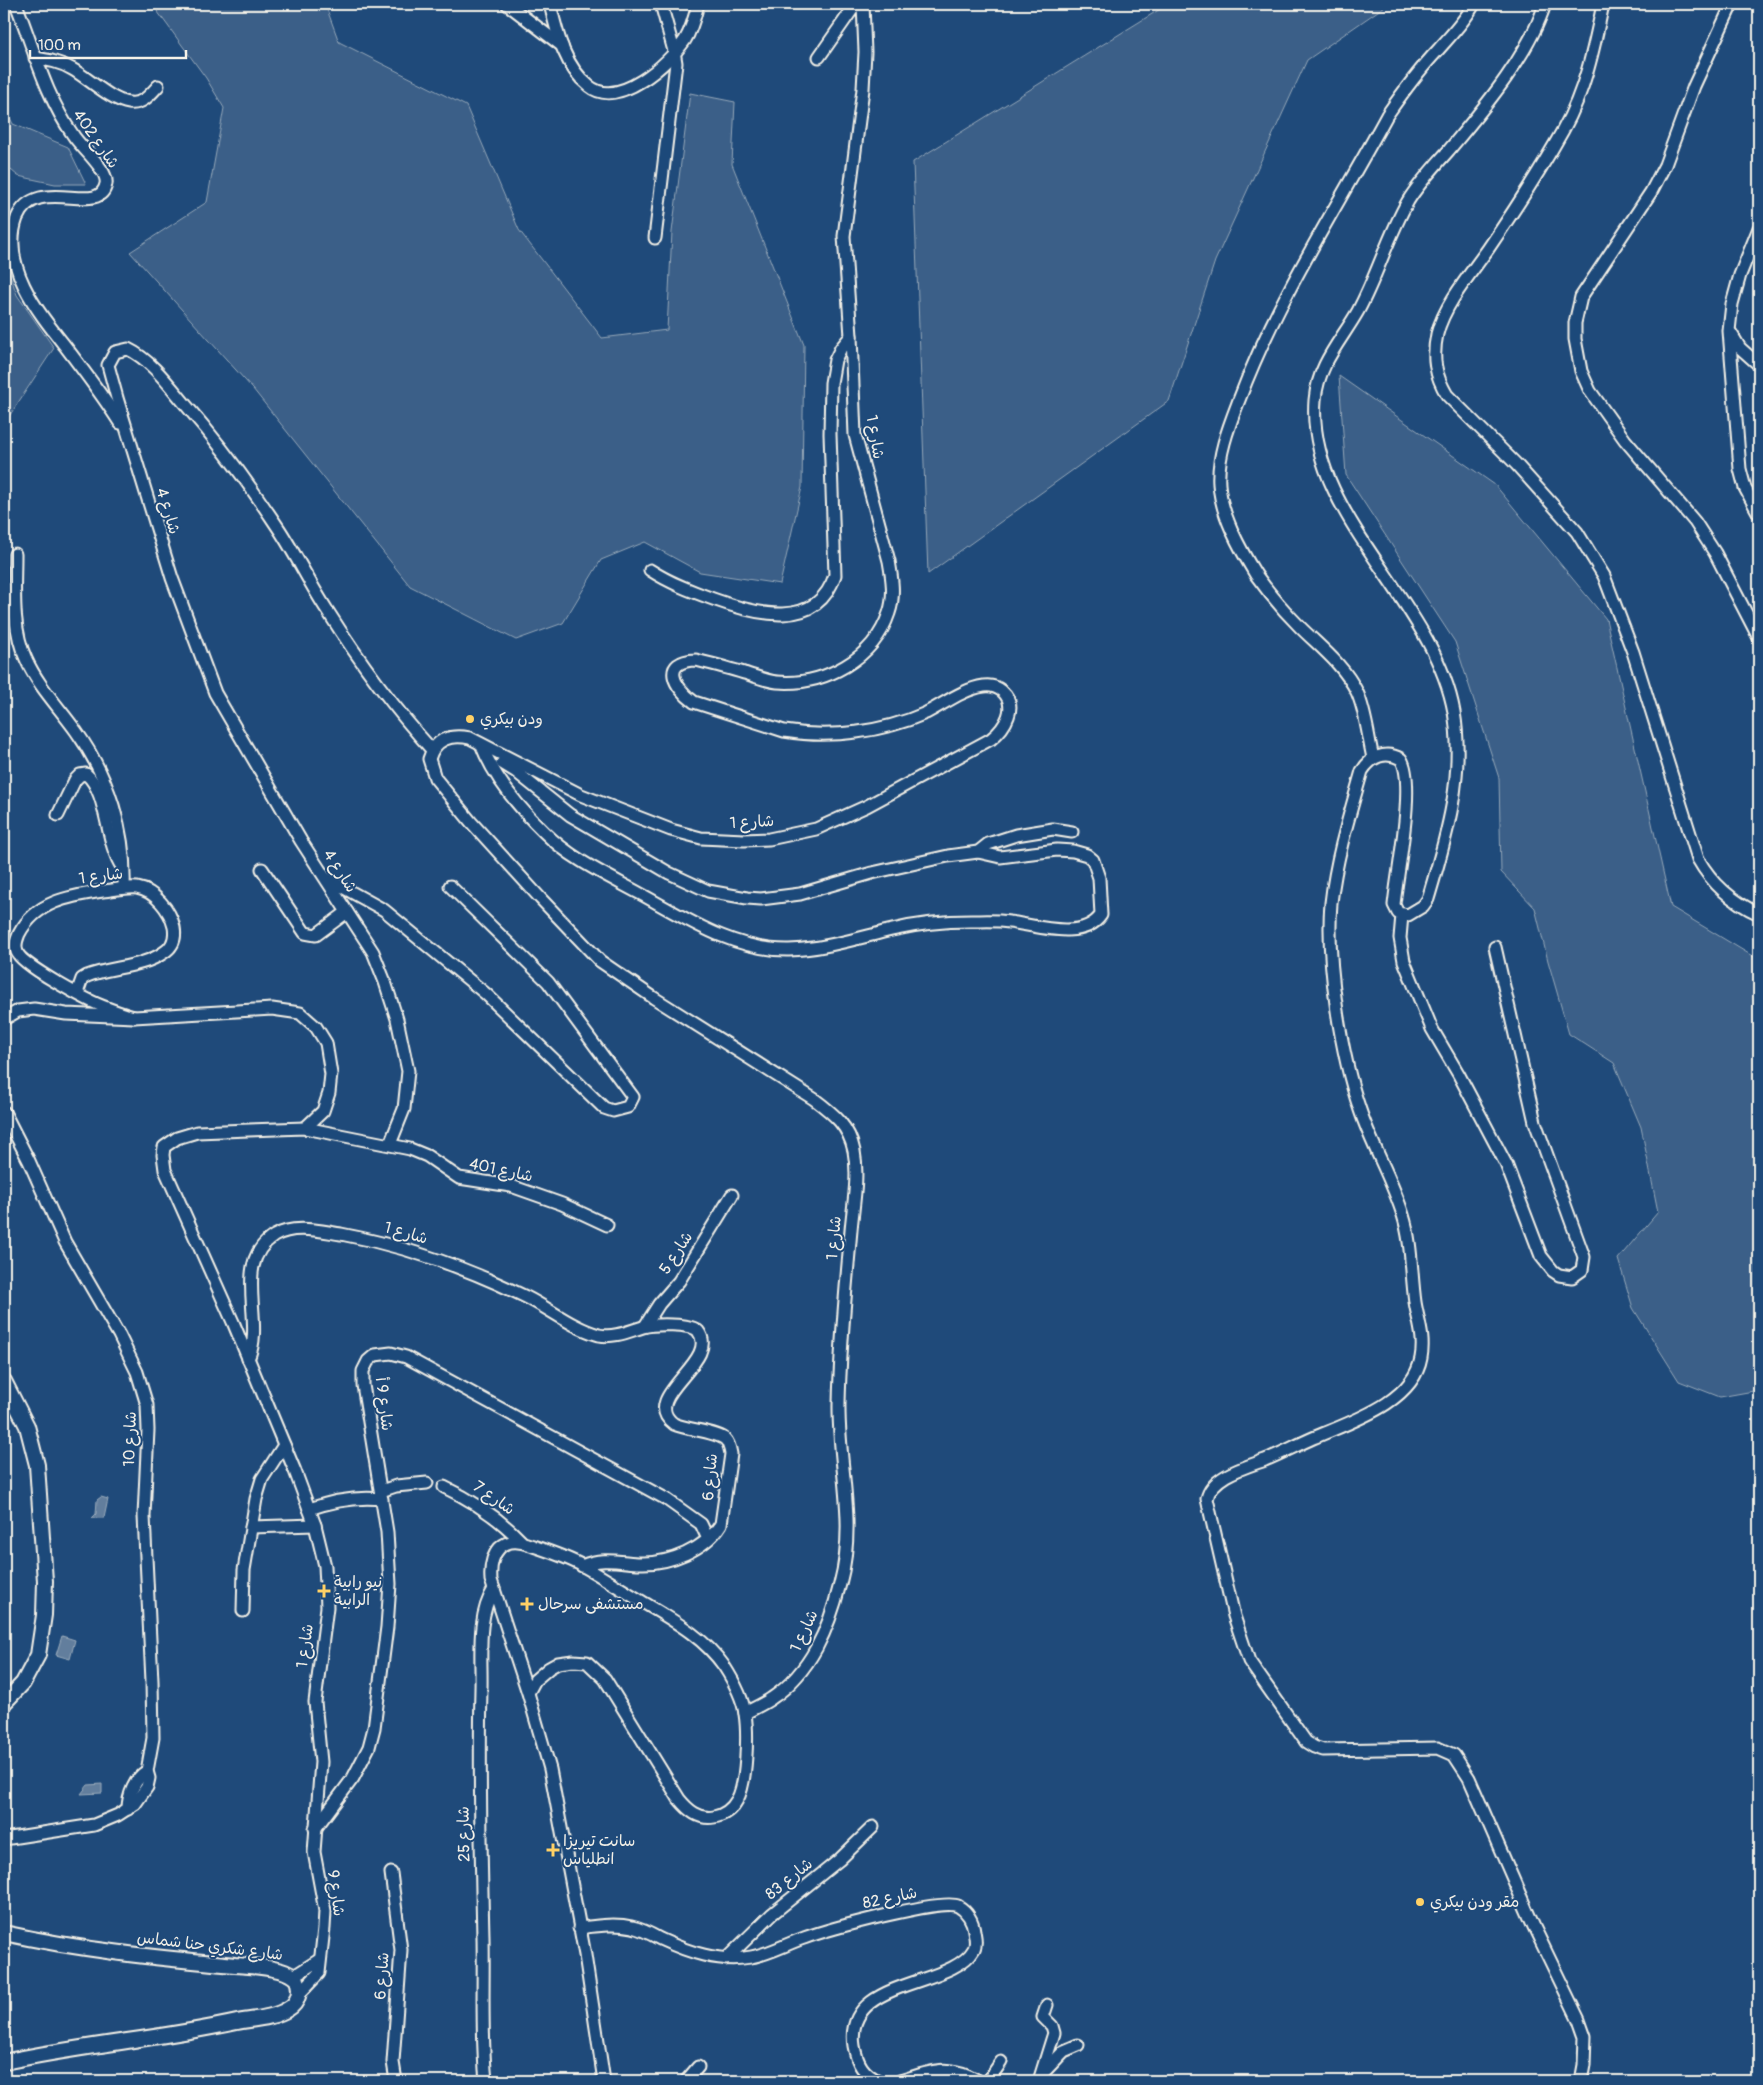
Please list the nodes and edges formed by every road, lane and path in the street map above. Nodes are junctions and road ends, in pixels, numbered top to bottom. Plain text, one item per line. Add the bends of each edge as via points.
1 (16, 4) edge
2 (507, 4) edge
3 (550, 4) edge
4 (661, 4) edge
5 (698, 4) edge
6 (856, 4) edge
7 (863, 4) edge
8 (1474, 4) edge
9 (1545, 4) edge
10 (1603, 4) edge
11 (1732, 4) edge
12 (562, 46) junction
13 (674, 51) junction
14 (818, 57) dead end
15 (35, 58) junction
16 (158, 86) dead end
17 (1759, 228) edge
18 (655, 238) dead end
19 (1729, 331) junction
20 (851, 336) junction
21 (1759, 365) edge
22 (127, 434) junction
23 (1759, 514) edge
24 (15, 554) dead end
25 (650, 570) dead end
26 (1759, 638) edge
27 (483, 749) junction
28 (432, 750) junction
29 (1373, 758) junction
30 (58, 815) dead end
31 (1072, 832) dead end
32 (978, 852) junction
33 (262, 869) dead end
34 (124, 870) junction
35 (324, 877) junction
36 (450, 886) dead end
37 (124, 888) junction
38 (347, 912) junction
39 (1759, 914) edge
40 (1402, 915) junction
41 (1495, 946) dead end
42 (76, 992) junction
43 (134, 1018) junction
44 (4, 1019) edge
45 (4, 1112) edge
46 (305, 1128) junction
47 (197, 1132) joint
48 (390, 1144) junction
49 (732, 1195) dead end
50 (608, 1225) dead end
51 (644, 1326) junction
52 (248, 1359) junction
53 (4, 1381) edge
54 (284, 1445) junction
55 (427, 1483) dead end
56 (444, 1487) dead end
57 (382, 1495) junction
58 (309, 1509) junction
59 (315, 1525) junction
60 (251, 1527) junction
61 (708, 1540) junction
62 (521, 1541) junction
63 (582, 1566) junction
64 (494, 1589) junction
65 (243, 1610) dead end
66 (528, 1693) junction
67 (4, 1703) edge
68 (745, 1712) junction
69 (873, 1826) dead end
70 (314, 1831) junction
71 (4, 1839) edge
72 (391, 1873) dead end
73 (579, 1928) junction
74 (4, 1933) edge
75 (726, 1958) junction
76 (320, 1960) junction
77 (294, 1976) junction
78 (300, 1993) junction
79 (1047, 2005) dead end
80 (1078, 2045) dead end
81 (4, 2062) edge
82 (1001, 2062) dead end
83 (698, 2067) dead end
84 (1040, 2078) edge
85 (396, 2081) edge
86 (486, 2081) edge
87 (604, 2081) edge
88 (686, 2081) edge
89 (879, 2081) edge
90 (900, 2081) edge
91 (979, 2081) edge
92 (988, 2081) edge
93 (1581, 2081) edge

1 - 15 street, شارع 402
2 - 12 street
3 - 12 street
4 - 13 street
5 - 13 street via 692,26
6 - 14 street
7 - 20 street, شارع 1 via 863,89 844,236
8 - 29 street via 1454,34 1425,64 1392,108 1288,290 1247,379 1220,462 1219,484 1235,536 1256,574 1281,606 1332,656 1356,692
9 - 40 street via 1512,69 1408,201 1358,310 1334,346 1318,382 1316,435 1327,474 1347,515 1420,628 1445,681 1454,711 1458,760 1450,826 1428,899 1415,912
10 - 39 street via 1586,78 1575,107 1448,310 1438,332 1434,365 1447,396 1484,430 1577,532 1604,576 1633,652 1698,859 1724,892
11 - 26 street via 1694,86 1665,165 1651,192 1581,297 1575,339 1580,371 1590,391 1625,440 1695,522 1715,553
12 - 13 street via 581,78 590,88 602,92 616,92 642,81
13 - 18 street via 676,63
15 - 16 street via 59,62 129,103 144,100
15 - 22 street, شارع 402 via 56,109 105,174 107,183 97,196 48,195 26,205 12,234 18,275 33,305 104,398
17 - 19 street via 1740,275
19 - 21 street via 1740,348
19 - 23 street via 1740,469 1745,488
20 - 25 street via 835,360 831,383 834,575 826,596 807,608 774,615 756,613 681,587
20 - 27 street, شارع 1 via 856,435 892,579 892,598 884,625 868,649 826,676 777,682 687,660 674,672 676,685 694,702 714,710 784,731 816,734 850,733 890,725 924,714 968,691 985,686 997,687 1009,702 1009,714 1000,732 867,806 816,829 769,839 744,840 701,838 671,830 581,795
22 - 28 street, شارع 4 via 108,365 115,352 128,349 148,363 203,424 249,484 333,618 411,727
22 - 35 street, شارع 4 via 172,578 215,693
24 - 34 street via 16,624 26,659 104,778 121,836
27 - 28 street, شارع 1 via 470,738 454,737 436,744
27 - 32 street via 570,815 708,892 761,899 793,895 948,856
27 - 32 street via 498,778 523,811 568,853 690,921 753,946 788,950 823,947 895,929 967,921 1010,922 1069,930 1094,923 1101,916 1099,878 1093,860 1087,855 1057,850 1000,857
28 - 68 street, شارع 1 via 429,759 435,778 534,892 600,961 814,1099 837,1116 850,1137 856,1166 842,1320 839,1403 848,1514 846,1560 826,1627 810,1661 772,1699
29 - 40 street via 1394,755 1401,759 1405,768 1406,814 1394,905
29 - 93 street via 1362,771 1331,903 1333,968 1340,1024 1355,1093 1408,1232 1421,1325 1421,1359 1409,1384 1391,1401 1353,1421 1241,1469 1212,1485 1207,1499 1234,1616 1249,1662 1306,1742 1323,1750 1438,1748 1454,1755 1462,1764 1579,2020 1585,2044
30 - 34 street via 75,780 86,774 92,779 105,813 114,852
31 - 32 street via 1053,829 1016,835 988,844
33 - 38 street via 305,933 316,935
34 - 37 street
35 - 36 street via 384,910 486,994 604,1108 613,1111 628,1107 633,1098 548,982
35 - 38 street, شارع 4
37 - 42 street, شارع 1 via 137,888 157,899 170,917 174,942 159,956 82,979
37 - 42 street, شارع 1 via 67,897 46,905 25,923 16,940 16,951 22,960
38 - 48 street, شارع 4 via 378,964 407,1058 405,1102
40 - 41 street via 1400,938 1404,961 1432,1029 1506,1164 1541,1256 1553,1272 1572,1277 1582,1270 1584,1257 1535,1122
42 - 43 street, شارع 1 via 101,1006
43 - 44 street via 66,1014 34,1008 18,1011
43 - 46 street via 272,1009 300,1013 316,1027 326,1043 332,1074 323,1111
45 - 71 street, شارع 10 via 65,1242 119,1335 137,1372 147,1405 144,1516 153,1738 145,1793 128,1809 94,1825
46 - 47 street, شارع 401
46 - 48 street, شارع 401
47 - 52 street, شارع 1 via 176,1138 164,1147 164,1170
48 - 50 street, شارع 401 via 427,1156 459,1178 512,1186
49 - 51 street, شارع 5 via 678,1281
51 - 52 street, شارع 1 via 629,1332 601,1335 567,1321 489,1279 410,1249 323,1231 292,1230 268,1240 252,1267 253,1342
51 - 61 street, شارع 6 via 691,1326 699,1332 702,1340 698,1356 667,1398 664,1413 674,1424 718,1436 729,1444 731,1454 724,1512 721,1524
52 - 54 street, شارع 1
53 - 67 street via 27,1426 37,1465 45,1581 38,1655 22,1683
54 - 58 street, شارع 1
54 - 60 street via 262,1479
55 - 57 street via 396,1486
56 - 62 street, شارع 7 via 486,1509
57 - 58 street via 326,1503
57 - 61 street, شارع 9 أ via 363,1385 364,1371 371,1358 391,1353 406,1357 477,1394 666,1499 702,1524
57 - 70 street, شارع 9 أ via 390,1584 374,1728 363,1762
58 - 59 street, شارع 1
59 - 60 street
59 - 70 street, شارع 1 via 328,1587 314,1702 321,1762
60 - 65 street via 244,1570
61 - 63 street, شارع 6 via 683,1554 657,1562 594,1560
62 - 63 street
62 - 64 street via 502,1545 496,1552 491,1571
63 - 68 street via 702,1641 733,1681
64 - 66 street
64 - 86 street, شارع 25 via 487,1601 482,1630 479,1753 482,2030
66 - 68 street via 535,1680 549,1668 572,1661 587,1662 605,1680 679,1799 687,1809 708,1818 730,1810 740,1794 745,1754
66 - 73 street via 550,1770
69 - 75 street, شارع 83 via 839,1860 772,1914
70 - 76 street, شارع 9 via 314,1852 324,1911
72 - 85 street, شارع 6 via 401,1950 393,2062
73 - 75 street, شارع 82 via 632,1927 696,1953
73 - 87 street
74 - 77 street, شارع شكري حنا شماس via 157,1958 266,1968
75 - 89 street, شارع 82 via 759,1956 834,1928 920,1908 958,1906 974,1925 974,1949 951,1967 879,1997 868,2005 856,2022 853,2038 859,2064
76 - 77 street
76 - 78 street, شارع 9 via 319,1973
77 - 78 street, شارع شكري حنا شماس
78 - 81 street via 289,2009 275,2014 217,2027
79 - 84 street via 1043,2017 1054,2033
80 - 84 street via 1064,2051
82 - 92 street
83 - 88 street
90 - 91 street via 942,2070

